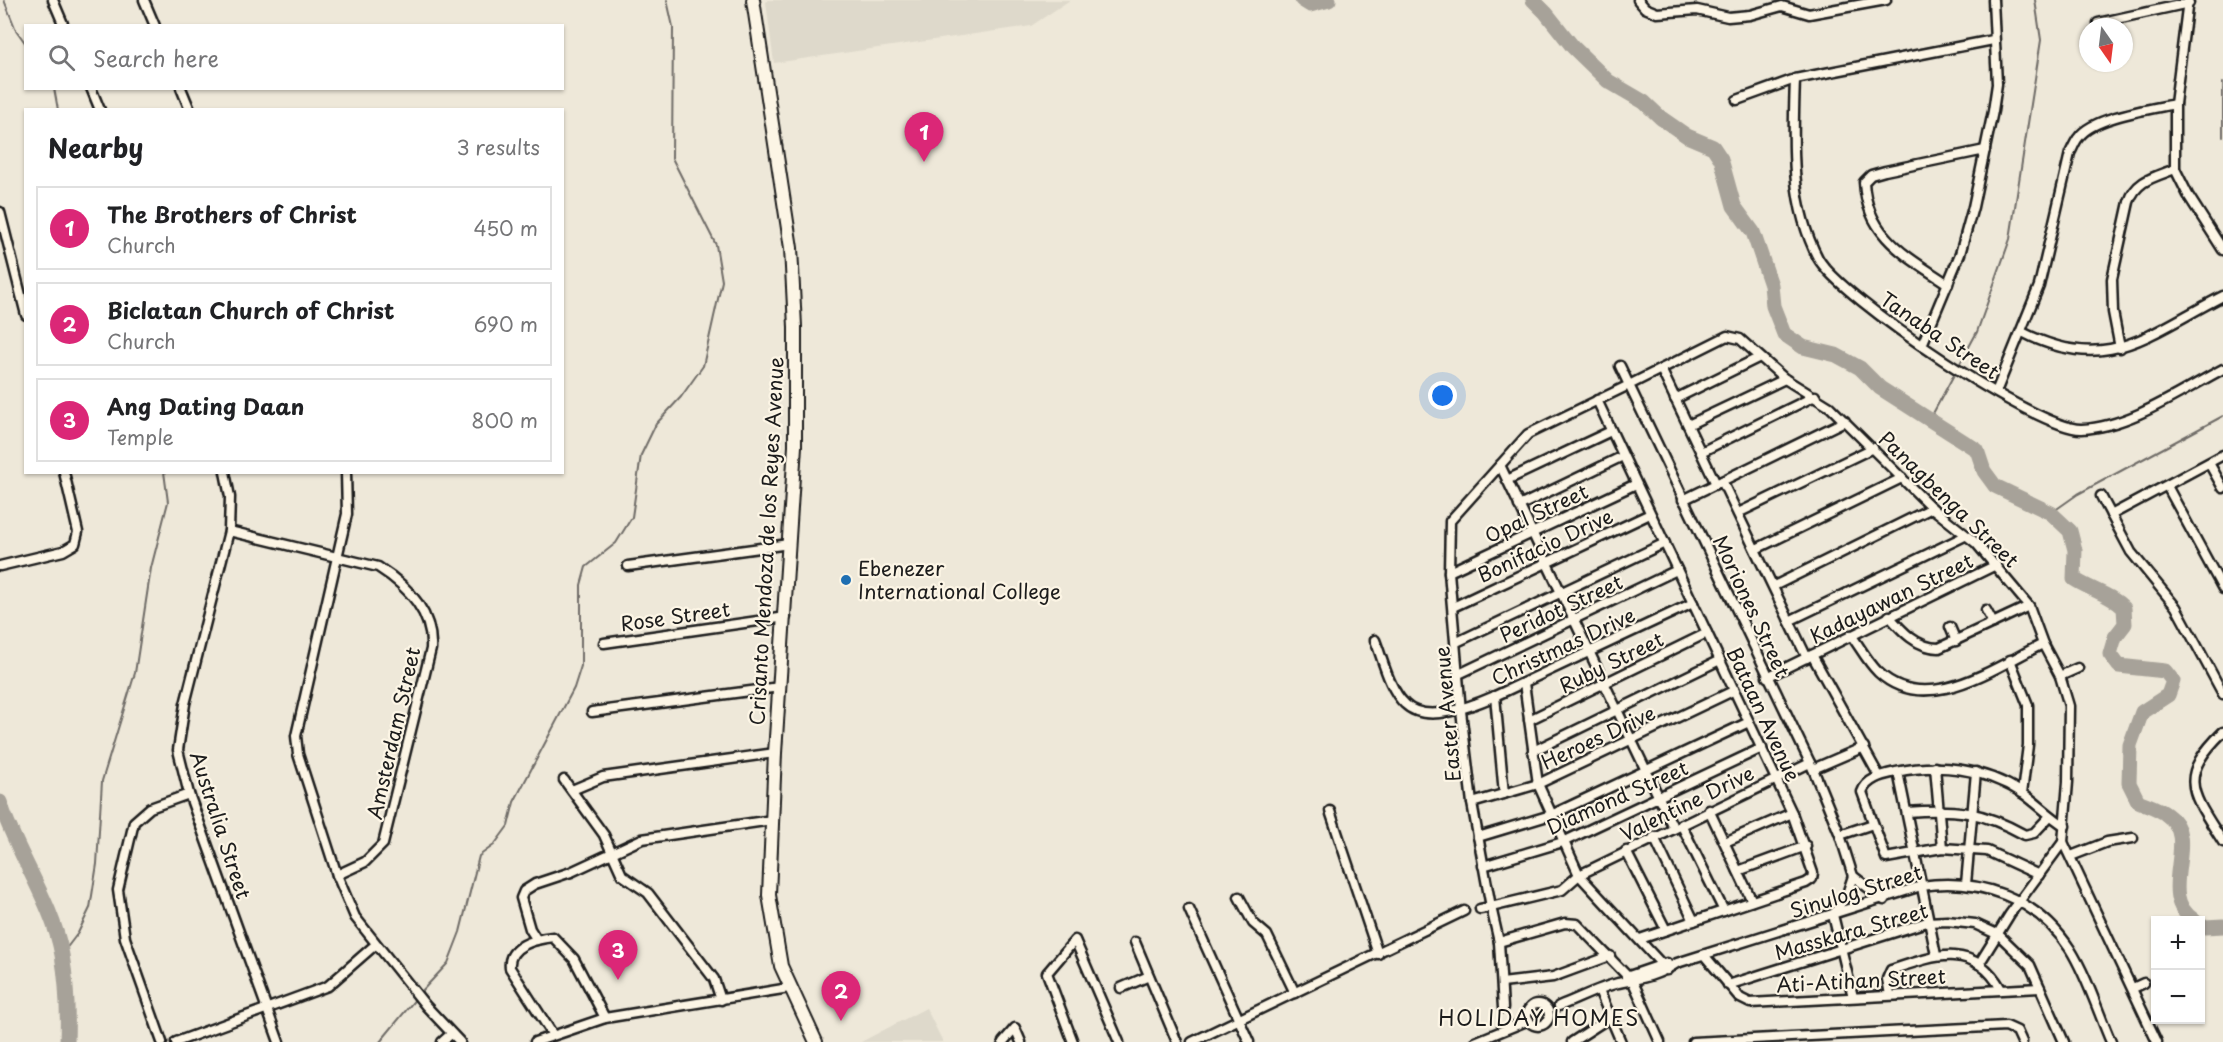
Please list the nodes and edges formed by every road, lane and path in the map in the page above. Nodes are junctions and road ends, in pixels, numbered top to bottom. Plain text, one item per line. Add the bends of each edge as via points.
1 (52, 0) edge
2 (144, 0) edge
3 (753, 0) edge
4 (1638, 0) edge
5 (1886, 0) edge
6 (1993, 0) edge
7 (2188, 2) edge
8 (2119, 18) edge
9 (63, 24) edge
10 (154, 24) edge
11 (1993, 40) junction
12 (1795, 79) junction
13 (93, 90) edge
14 (183, 90) edge
15 (1737, 100) dead end
16 (2175, 104) junction
17 (99, 108) edge
18 (189, 108) edge
19 (1985, 150) junction
20 (2175, 169) junction
21 (0, 212) edge
22 (4, 242) edge
23 (2223, 250) edge
24 (1948, 284) junction
25 (2223, 296) edge
26 (24, 308) edge
27 (2022, 332) junction
28 (1922, 345) junction
29 (2120, 348) junction
30 (1758, 358) junction
31 (1620, 366) dead end
32 (1661, 369) junction
33 (2223, 369) edge
34 (1785, 379) junction
35 (1629, 385) junction
36 (1996, 392) junction
37 (1815, 396) junction
38 (1675, 399) junction
39 (1598, 400) junction
40 (1845, 421) junction
41 (1688, 425) junction
42 (1611, 430) junction
43 (1873, 448) junction
44 (1701, 452) junction
45 (2223, 455) edge
46 (1623, 456) junction
47 (2209, 463) junction
48 (1500, 465) junction
49 (64, 474) edge
50 (225, 474) edge
51 (346, 474) edge
52 (1902, 478) junction
53 (1507, 480) junction
54 (1719, 482) junction
55 (1636, 484) junction
56 (2167, 486) junction
57 (2223, 488) edge
58 (2101, 496) dead end
59 (1683, 500) junction
60 (1519, 506) junction
61 (1932, 508) junction
62 (1738, 513) junction
63 (1650, 514) junction
64 (2111, 515) junction
65 (228, 531) junction
66 (1533, 533) junction
67 (1965, 536) junction
68 (1665, 543) junction
69 (789, 544) junction
70 (1756, 549) junction
71 (337, 557) junction
72 (1547, 564) junction
73 (1996, 564) junction
74 (0, 566) edge
75 (628, 566) dead end
76 (1677, 570) junction
77 (1449, 572) junction
78 (1774, 586) junction
79 (2223, 589) edge
80 (1562, 594) junction
81 (1693, 603) junction
82 (2029, 606) junction
83 (1453, 607) junction
84 (1986, 610) dead end
85 (1888, 616) junction
86 (786, 617) junction
87 (1575, 621) junction
88 (1789, 621) junction
89 (1993, 623) junction
90 (1950, 627) dead end
91 (1707, 633) junction
92 (1851, 635) junction
93 (1375, 640) dead end
94 (1956, 641) junction
95 (1456, 642) junction
96 (604, 643) dead end
97 (2043, 644) junction
98 (1590, 653) junction
99 (1810, 656) junction
100 (1720, 660) junction
101 (2010, 660) junction
102 (2078, 668) dead end
103 (1459, 674) junction
104 (2060, 676) junction
105 (1767, 677) junction
106 (1524, 683) junction
107 (1604, 683) junction
108 (780, 687) junction
109 (1735, 690) junction
110 (2223, 694) edge
111 (1495, 696) junction
112 (1461, 711) junction
113 (591, 712) dead end
114 (1618, 712) junction
115 (1529, 720) junction
116 (1749, 722) junction
117 (2223, 732) edge
118 (1630, 740) junction
119 (1863, 747) junction
120 (1762, 748) junction
121 (1533, 751) junction
122 (775, 753) junction
123 (1811, 766) junction
124 (1935, 767) junction
125 (1646, 771) junction
126 (1898, 772) junction
127 (1976, 772) junction
128 (1879, 776) junction
129 (1776, 779) junction
130 (564, 780) dead end
131 (1538, 784) junction
132 (572, 790) junction
133 (2022, 793) junction
134 (189, 794) junction
135 (1504, 794) junction
136 (1658, 798) junction
137 (1472, 803) junction
138 (1940, 809) junction
139 (1330, 810) dead end
140 (1709, 810) junction
141 (1907, 812) junction
142 (1973, 812) junction
143 (1792, 813) junction
144 (1551, 815) junction
145 (2050, 816) junction
146 (772, 820) junction
147 (1873, 824) junction
148 (1677, 826) junction
149 (2065, 826) junction
150 (1840, 835) junction
151 (1478, 837) junction
152 (1654, 837) junction
153 (2133, 838) dead end
154 (1563, 842) junction
155 (1725, 842) junction
156 (2063, 842) junction
157 (2223, 842) edge
158 (1806, 846) junction
159 (1942, 848) junction
160 (1969, 849) junction
161 (1626, 851) junction
162 (1914, 853) junction
163 (614, 854) junction
164 (2071, 856) junction
165 (1483, 866) junction
166 (1738, 871) junction
167 (337, 875) junction
168 (1579, 875) junction
169 (2039, 875) junction
170 (1853, 876) junction
171 (1966, 884) junction
172 (1921, 886) junction
173 (1239, 897) dead end
174 (1884, 900) junction
175 (1752, 901) junction
176 (2020, 901) junction
177 (1491, 907) junction
178 (1189, 909) dead end
179 (1480, 909) dead end
180 (1724, 911) junction
181 (1464, 912) dead end
182 (1833, 915) junction
183 (1694, 921) junction
184 (1927, 922) junction
185 (1666, 930) junction
186 (1999, 935) junction
187 (1640, 939) junction
188 (537, 940) junction
189 (1135, 942) dead end
190 (1499, 942) junction
191 (375, 945) junction
192 (1842, 949) junction
193 (1378, 954) junction
194 (1704, 955) junction
195 (1936, 955) junction
196 (1610, 956) junction
197 (1978, 964) junction
198 (1664, 967) junction
199 (1149, 976) junction
200 (1631, 978) junction
201 (1502, 983) junction
202 (2144, 983) dead end
203 (1728, 985) junction
204 (789, 988) junction
205 (1121, 988) dead end
206 (2040, 988) junction
207 (2133, 988) junction
208 (2001, 989) junction
209 (1599, 990) junction
210 (1295, 993) junction
211 (1890, 995) junction
212 (1852, 997) junction
213 (721, 1000) junction
214 (1503, 1008) dead end
215 (1553, 1008) junction
216 (269, 1010) junction
217 (605, 1018) junction
218 (1610, 1018) junction
219 (1240, 1019) junction
220 (1529, 1020) junction
221 (451, 1034) junction
222 (553, 1035) junction
223 (1873, 1038) edge
224 (1576, 1041) edge
225 (162, 1042) edge
226 (176, 1042) edge
227 (279, 1042) edge
228 (442, 1042) edge
229 (460, 1042) edge
230 (535, 1042) edge
231 (815, 1042) edge
232 (1003, 1042) edge
233 (1021, 1042) edge
234 (1073, 1042) edge
235 (1119, 1042) edge
236 (1177, 1042) edge
237 (1192, 1042) edge
238 (1249, 1042) edge
239 (1475, 1042) edge
240 (1621, 1042) edge
241 (1660, 1042) edge
242 (1693, 1042) edge
243 (1708, 1042) edge
244 (2022, 1042) edge
245 (2064, 1042) edge
246 (2111, 1042) edge
247 (2157, 1042) edge

1 - 9 street
2 - 10 street
3 - 69 main road, Crisanto Mendoza de los Reyes Avenue via 791,248 796,384
4 - 5 street via 1657,13 1697,10 1728,17 1782,6 1809,14
6 - 11 street
7 - 8 street
7 - 16 street
11 - 12 street
11 - 19 street via 1997,84
12 - 15 street
12 - 28 street, Tanaba Street via 1796,183 1819,260 1852,295
13 - 17 street
14 - 18 street
16 - 20 street
16 - 27 street via 2112,119 2091,126 2079,136 2070,153 2047,255
19 - 24 street via 1973,207
19 - 24 street via 1885,171 1864,182 1865,199 1881,232 1893,246
20 - 23 street
20 - 29 street via 2141,182 2129,202 2112,279
21 - 22 street
22 - 26 street
24 - 28 street
25 - 29 street
27 - 29 street via 2076,352
27 - 36 street
28 - 36 street, Tanaba Street
30 - 32 street, Panagbenga Street via 1740,339 1727,336
30 - 34 street, Panagbenga Street
30 - 38 street
31 - 35 street, Moriones Street
32 - 35 street
32 - 38 street
33 - 36 street, Tanaba Street via 2122,422 2101,428 2078,430 2056,424
34 - 37 street, Panagbenga Street
34 - 41 street
35 - 39 street, Easter Avenue
35 - 59 street, Moriones Street
37 - 40 street, Panagbenga Street
37 - 44 street
38 - 41 street
39 - 42 street, Bataan Avenue
39 - 48 street, Easter Avenue via 1528,434
40 - 43 street, Panagbenga Street
40 - 54 street
41 - 44 street
42 - 46 street, Bataan Avenue
42 - 53 street
43 - 52 street, Panagbenga Street
43 - 62 street
44 - 54 street
45 - 47 street
46 - 55 street, Bataan Avenue
46 - 60 street
47 - 56 street
47 - 57 street
48 - 53 street
48 - 77 street, Easter Avenue via 1450,521
49 - 74 street via 78,532 75,544 63,551
50 - 65 street, Australia Street via 230,497
51 - 71 street via 347,514
52 - 61 street, Panagbenga Street
52 - 70 street
53 - 60 street
54 - 59 street
54 - 62 street
55 - 63 street, Bataan Avenue
55 - 66 street, Opal Street
56 - 64 street
56 - 79 street
58 - 64 street
59 - 105 street, Moriones Street
60 - 66 street
61 - 67 street, Panagbenga Street
61 - 78 street
62 - 70 street
63 - 68 street, Bataan Avenue
63 - 72 street, Bonifacio Drive
64 - 110 street via 2130,552 2176,607
65 - 71 street, Amsterdam Street
65 - 134 street, Australia Street via 185,704 178,750
66 - 72 street
66 - 77 street, Opal Street
67 - 73 street, Panagbenga Street
67 - 88 street
68 - 76 street, Bataan Avenue
68 - 80 street
69 - 75 street
69 - 86 main road, Crisanto Mendoza de los Reyes Avenue
70 - 78 street
71 - 167 street via 296,735 298,754
71 - 167 street, Amsterdam Street via 378,567 398,580 425,615 432,634 383,844 365,862
72 - 80 street
72 - 83 street, Bonifacio Drive
73 - 82 street, Panagbenga Street
73 - 85 street, Kadayawan Street
76 - 81 street, Bataan Avenue
76 - 87 street, Peridot Street
77 - 83 street, Easter Avenue
78 - 88 street
80 - 87 street
80 - 95 street
81 - 91 street, Bataan Avenue
81 - 98 street, Christmas Drive
82 - 89 street
82 - 97 street, Panagbenga Street
83 - 95 street, Easter Avenue
84 - 89 street
85 - 92 street, Kadayawan Street
85 - 94 street via 1906,635 1930,648
86 - 96 street, Rose Street
86 - 108 main road, Crisanto Mendoza de los Reyes Avenue
87 - 98 street
87 - 103 street, Peridot Street
88 - 99 street
89 - 94 street
90 - 94 street
91 - 100 street, Bataan Avenue
91 - 107 street, Ruby Street
92 - 99 street, Kadayawan Street
92 - 101 street via 1880,673 1910,688 1929,691 1944,689
93 - 112 street, Christmas Drive via 1392,685 1404,704 1413,710
95 - 103 street, Easter Avenue
97 - 101 street
97 - 104 street, Panagbenga Street
98 - 106 street, Christmas Drive
98 - 107 street
99 - 105 street, Kadayawan Street
99 - 119 street
100 - 109 street, Bataan Avenue
100 - 114 street
101 - 133 street via 2028,705
102 - 104 street
103 - 112 street, Easter Avenue
104 - 149 street, Panagbenga Street via 2070,722
105 - 123 street, Moriones Street
106 - 111 street, Christmas Drive
106 - 115 street
107 - 114 street
107 - 115 street, Ruby Street
108 - 113 street
108 - 122 main road, Crisanto Mendoza de los Reyes Avenue
109 - 116 street, Bataan Avenue
109 - 118 street, Heroes Drive
111 - 112 street, Christmas Drive
111 - 135 street
112 - 137 street, Easter Avenue
114 - 118 street
114 - 121 street
115 - 121 street
116 - 120 street, Bataan Avenue
116 - 125 street
117 - 157 street via 2197,761 2194,787 2200,807
118 - 125 street
118 - 131 street, Heroes Drive
119 - 123 street, Valentine Drive
119 - 128 street
120 - 129 street, Bataan Avenue
120 - 136 street, Diamond Street
121 - 131 street
122 - 132 street via 603,777
122 - 146 main road, Crisanto Mendoza de los Reyes Avenue
123 - 129 street, Valentine Drive
123 - 150 street, Moriones Street
124 - 126 street
124 - 127 street
124 - 138 street
125 - 136 street
125 - 144 street
126 - 128 street
126 - 141 street
127 - 133 street
127 - 142 street
128 - 147 street via 1862,792
129 - 140 street, Valentine Drive
129 - 143 street, Bataan Avenue
130 - 132 street
131 - 135 street, Heroes Drive
131 - 144 street
132 - 163 street
133 - 145 street
134 - 216 street, Australia Street
134 - 225 street via 150,808 134,822 118,890 125,938
135 - 137 street, Heroes Drive
136 - 148 street
136 - 154 street, Diamond Street
137 - 151 street, Easter Avenue
138 - 141 street
138 - 142 street
138 - 159 street
139 - 193 street
140 - 148 street, Valentine Drive
140 - 155 street
141 - 162 street
142 - 145 street via 2025,835 2034,833
142 - 160 street
143 - 155 street
143 - 158 street, Bataan Avenue
144 - 151 street
144 - 154 street
145 - 149 street
146 - 163 street via 642,839
146 - 204 main road, Crisanto Mendoza de los Reyes Avenue via 768,877 771,919
147 - 150 street
147 - 162 street via 1886,858
148 - 152 street, Valentine Drive
148 - 180 street
149 - 156 street, Panagbenga Street
150 - 170 street, Moriones Street
151 - 165 street, Easter Avenue
152 - 161 street, Valentine Drive
152 - 183 street
153 - 164 street via 2107,842
154 - 165 street, Diamond Street
154 - 168 street
155 - 166 street
156 - 164 street
156 - 169 street
158 - 166 street
158 - 175 street, Bataan Avenue via 1812,879
159 - 160 street
159 - 162 street
160 - 169 street via 2000,855
160 - 171 street
161 - 168 street, Valentine Drive
161 - 185 street
162 - 172 street
163 - 188 street via 535,884 521,894 530,930
163 - 213 street via 622,875 648,893 714,979
164 - 207 street
165 - 177 street, Easter Avenue
166 - 175 street
167 - 191 street via 355,917
168 - 177 street via 1562,890
168 - 187 street
169 - 176 street
170 - 174 street
170 - 182 street
171 - 172 street, Sinulog Street
171 - 176 street, Sinulog Street via 1999,891
172 - 174 street, Sinulog Street
172 - 184 street
173 - 210 street via 1252,923 1267,935
174 - 182 street, Sinulog Street
175 - 180 street, Bataan Avenue
176 - 186 street
176 - 246 street, Sinulog Street via 2048,922 2071,951
177 - 179 street
177 - 190 street, Easter Avenue
178 - 219 street
180 - 183 street, Bataan Avenue
181 - 193 street
182 - 192 street
182 - 194 street, Sinulog Street
183 - 185 street, Bataan Avenue
184 - 186 street, Masskara Street via 1963,921
184 - 192 street, Masskara Street
184 - 195 street
185 - 187 street, Bataan Avenue
186 - 197 street
186 - 206 street, Masskara Street via 2022,956
187 - 198 street
188 - 217 street via 553,937 574,959
188 - 222 street via 517,948 511,956 510,968
189 - 199 street
190 - 196 street via 1573,922
190 - 201 street, Easter Avenue
191 - 216 street via 328,986
191 - 221 street
192 - 203 street, Masskara Street
192 - 212 street
193 - 210 street
194 - 198 street, Sinulog Street
194 - 203 street, Ati-Atihan Street
195 - 197 street via 1951,955
195 - 211 street via 1891,970 1887,979
196 - 200 street
196 - 201 street via 1553,976
197 - 208 street via 1995,978
198 - 200 street, Sinulog Street
199 - 205 street
199 - 236 street
200 - 209 street, Sinulog Street
200 - 241 street
201 - 214 street, Easter Avenue
202 - 207 street
203 - 212 street, Ati-Atihan Street via 1750,1003
204 - 213 street
204 - 231 main road, Crisanto Mendoza de los Reyes Avenue
206 - 208 street, Ati-Atihan Street
206 - 245 street, Masskara Street
207 - 247 street
208 - 211 street, Ati-Atihan Street
209 - 215 street, Sinulog Street
209 - 218 street
210 - 219 street
211 - 212 street, Ati-Atihan Street
213 - 217 street
215 - 220 street via 1549,1020 1541,1026
215 - 220 street via 1531,1007
216 - 226 street
216 - 227 street, Australia Street
217 - 222 street
218 - 224 street
218 - 240 street
219 - 237 street
219 - 238 street
220 - 239 street
221 - 228 street
221 - 229 street
222 - 230 street
223 - 243 street
223 - 244 street via 2006,1026 2017,1030
232 - 233 street via 1015,1028
234 - 235 street via 1047,973 1075,940
242 - 243 street

